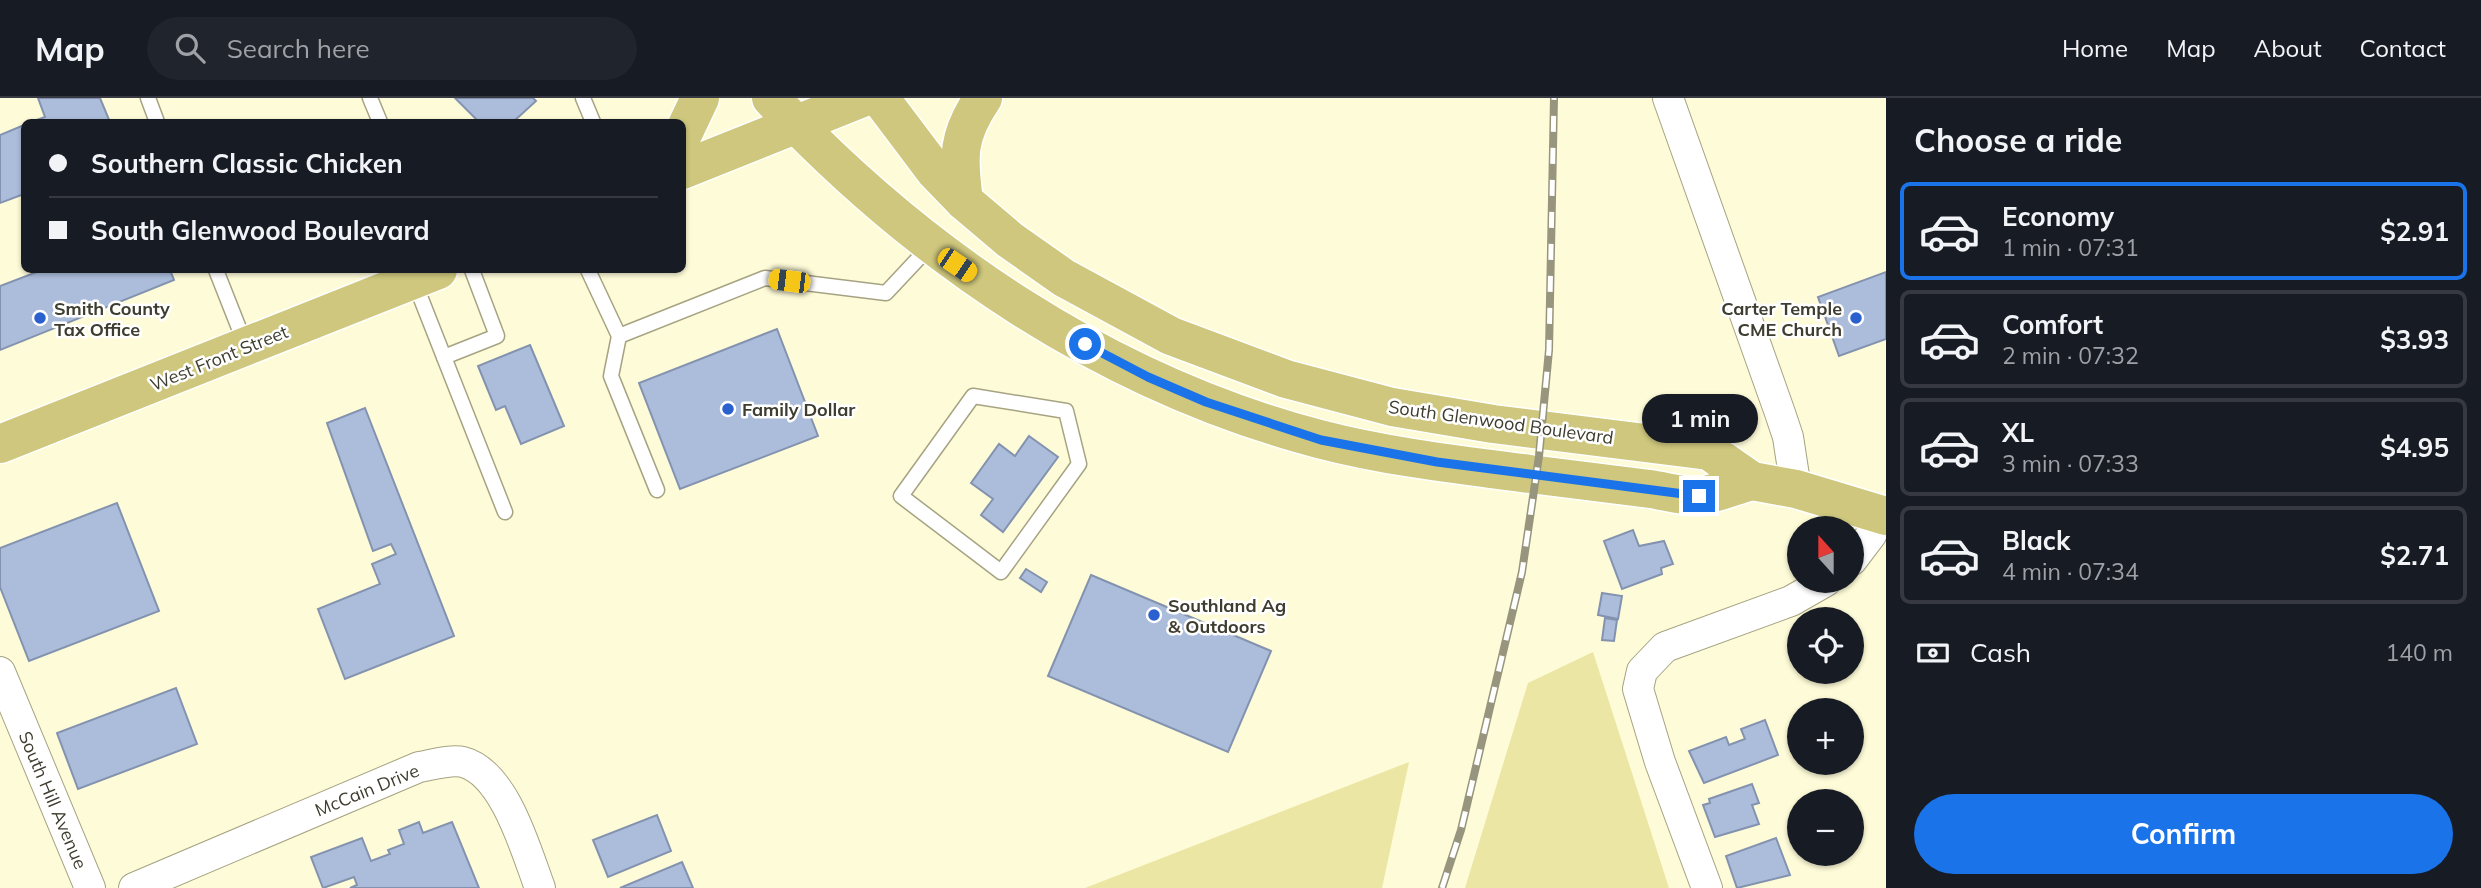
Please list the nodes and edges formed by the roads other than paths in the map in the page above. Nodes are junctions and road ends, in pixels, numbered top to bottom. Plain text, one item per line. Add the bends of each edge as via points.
1 (148, 98) edge
2 (370, 98) edge
3 (583, 98) edge
4 (700, 98) edge
5 (862, 98) edge
6 (880, 98) edge
7 (983, 98) edge
8 (1668, 98) edge
9 (784, 111) edge
10 (156, 119) edge
11 (379, 119) edge
12 (592, 119) edge
13 (686, 128) edge
14 (686, 168) edge
15 (964, 201) junction
16 (931, 246) junction
17 (221, 273) edge
18 (420, 273) edge
19 (473, 273) edge
20 (588, 273) edge
21 (619, 336) junction
22 (247, 347) junction
23 (444, 357) junction
24 (1066, 411) joint
25 (0, 444) edge
26 (1752, 481) junction
27 (1796, 489) junction
28 (657, 490) dead end
29 (505, 512) dead end
30 (1884, 516) edge
31 (1864, 544) edge
32 (1805, 593) edge
33 (0, 673) edge
34 (90, 888) edge
35 (134, 888) edge
36 (540, 888) edge
37 (1707, 888) edge

1 - 10 lane
2 - 11 lane
3 - 12 lane
4 - 13 main road
5 - 9 main road
6 - 15 main road, South Glenwood Boulevard via 912,143
7 - 15 main road via 959,148
8 - 27 street via 1783,422
9 - 14 main road
9 - 16 main road, South Glenwood Boulevard
15 - 26 main road, South Glenwood Boulevard via 1064,278 1171,336 1229,359 1392,407 1709,451
16 - 21 lane via 886,293 765,278
16 - 26 main road, South Glenwood Boulevard via 1015,304 1148,377 1250,419 1309,436 1437,462 1699,496
17 - 22 lane
18 - 22 main road, West Front Street
18 - 23 lane
19 - 23 lane via 497,336
20 - 21 lane
21 - 28 lane via 611,376
22 - 25 main road, West Front Street
23 - 29 lane
24 - 24 lane via 973,396 901,496 1001,572 1079,464
26 - 27 main road, South Glenwood Boulevard
27 - 30 main road, South Glenwood Boulevard
30 - 31 street
32 - 37 street via 1665,647 1642,671 1638,689
33 - 34 street, South Hill Avenue
35 - 36 street, McCain Drive via 419,767 462,761 490,779 515,822

